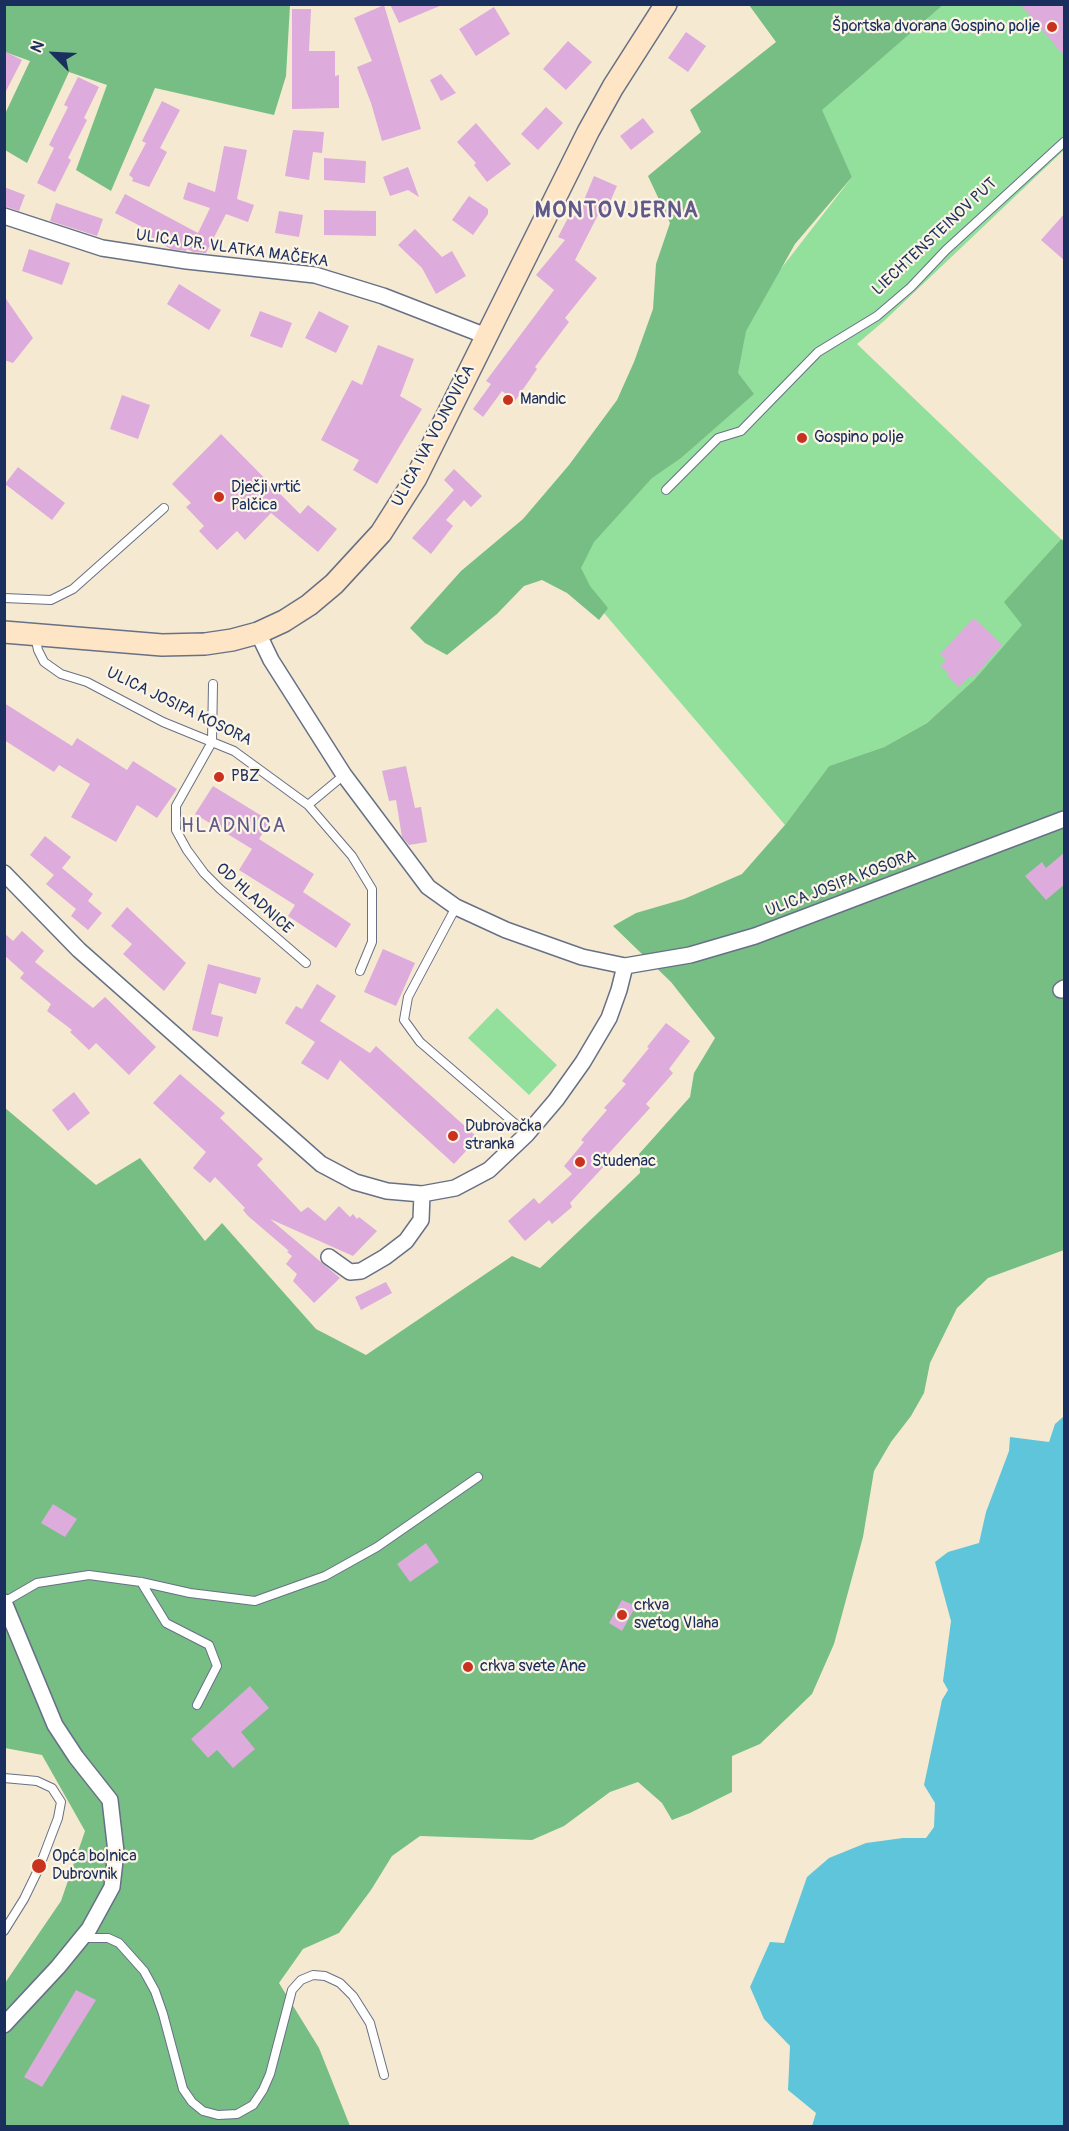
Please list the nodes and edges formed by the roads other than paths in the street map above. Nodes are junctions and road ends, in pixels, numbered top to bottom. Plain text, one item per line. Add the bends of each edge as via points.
1 (666, 4) edge
2 (1065, 142) edge
3 (4, 216) edge
4 (486, 336) junction
5 (666, 490) dead end
6 (164, 508) dead end
7 (4, 598) edge
8 (4, 632) edge
9 (258, 633) junction
10 (35, 634) junction
11 (213, 684) dead end
12 (212, 742) junction
13 (344, 775) junction
14 (308, 805) junction
15 (1065, 819) edge
16 (4, 873) edge
17 (456, 907) junction
18 (306, 963) dead end
19 (625, 966) junction
20 (360, 971) dead end
21 (527, 1134) junction
22 (422, 1194) junction
23 (329, 1257) dead end
24 (478, 1477) dead end
25 (141, 1582) junction
26 (5, 1601) edge
27 (197, 1705) dead end
28 (4, 1778) edge
29 (4, 1931) edge
30 (82, 1938) junction
31 (4, 2025) edge
32 (384, 2075) dead end

1 - 4 main road, ULICA IVA VOJNOVIĆA via 588,132
2 - 5 lane, LIECHTENSTEINOV PUT via 911,287 877,316 818,352 741,431 718,438
3 - 4 street, ULICA DR. VLATKA MAČEKA via 102,248 315,275 383,296
4 - 9 main road, ULICA IVA VOJNOVIĆA via 416,478 381,533 309,606
6 - 7 lane via 73,589 51,600
8 - 10 main road, ULICA IVA VOJNOVIĆA
9 - 10 main road, ULICA IVA VOJNOVIĆA via 232,640 162,645
9 - 13 street, ULICA JOSIPA KOSORA
10 - 12 lane, ULICA JOSIPA KOSORA via 44,662 62,674 87,682 163,722
11 - 12 lane, OD HLADNICE
12 - 14 lane, ULICA JOSIPA KOSORA via 234,752
12 - 18 lane, OD HLADNICE via 176,806 177,830 204,873
13 - 14 lane
13 - 17 street, ULICA JOSIPA KOSORA via 428,887
14 - 20 lane, ULICA JOSIPA KOSORA via 352,856 372,889 372,942
15 - 19 street, ULICA JOSIPA KOSORA via 755,936 690,955
16 - 22 street via 79,950 321,1164 355,1182 387,1191
17 - 19 street, ULICA JOSIPA KOSORA via 542,944
17 - 21 lane via 408,997 404,1020 420,1042
19 - 21 street via 601,1033 556,1100
21 - 22 street via 489,1170 455,1188
22 - 23 street via 421,1220 406,1241 385,1257 361,1271 350,1272
24 - 25 lane via 377,1547 325,1576 255,1601
25 - 26 lane via 89,1575 37,1583
25 - 27 lane via 166,1623 209,1645 217,1666
26 - 30 street via 56,1725 110,1800 116,1852 112,1887
28 - 29 lane via 37,1780 51,1788 61,1802 39,1868
30 - 31 street
30 - 32 lane via 108,1938 118,1943 144,1971 163,2014 183,2089 203,2111 237,2114 253,2105 270,2074 292,1990 313,1975 340,1983 353,1996 369,2023

